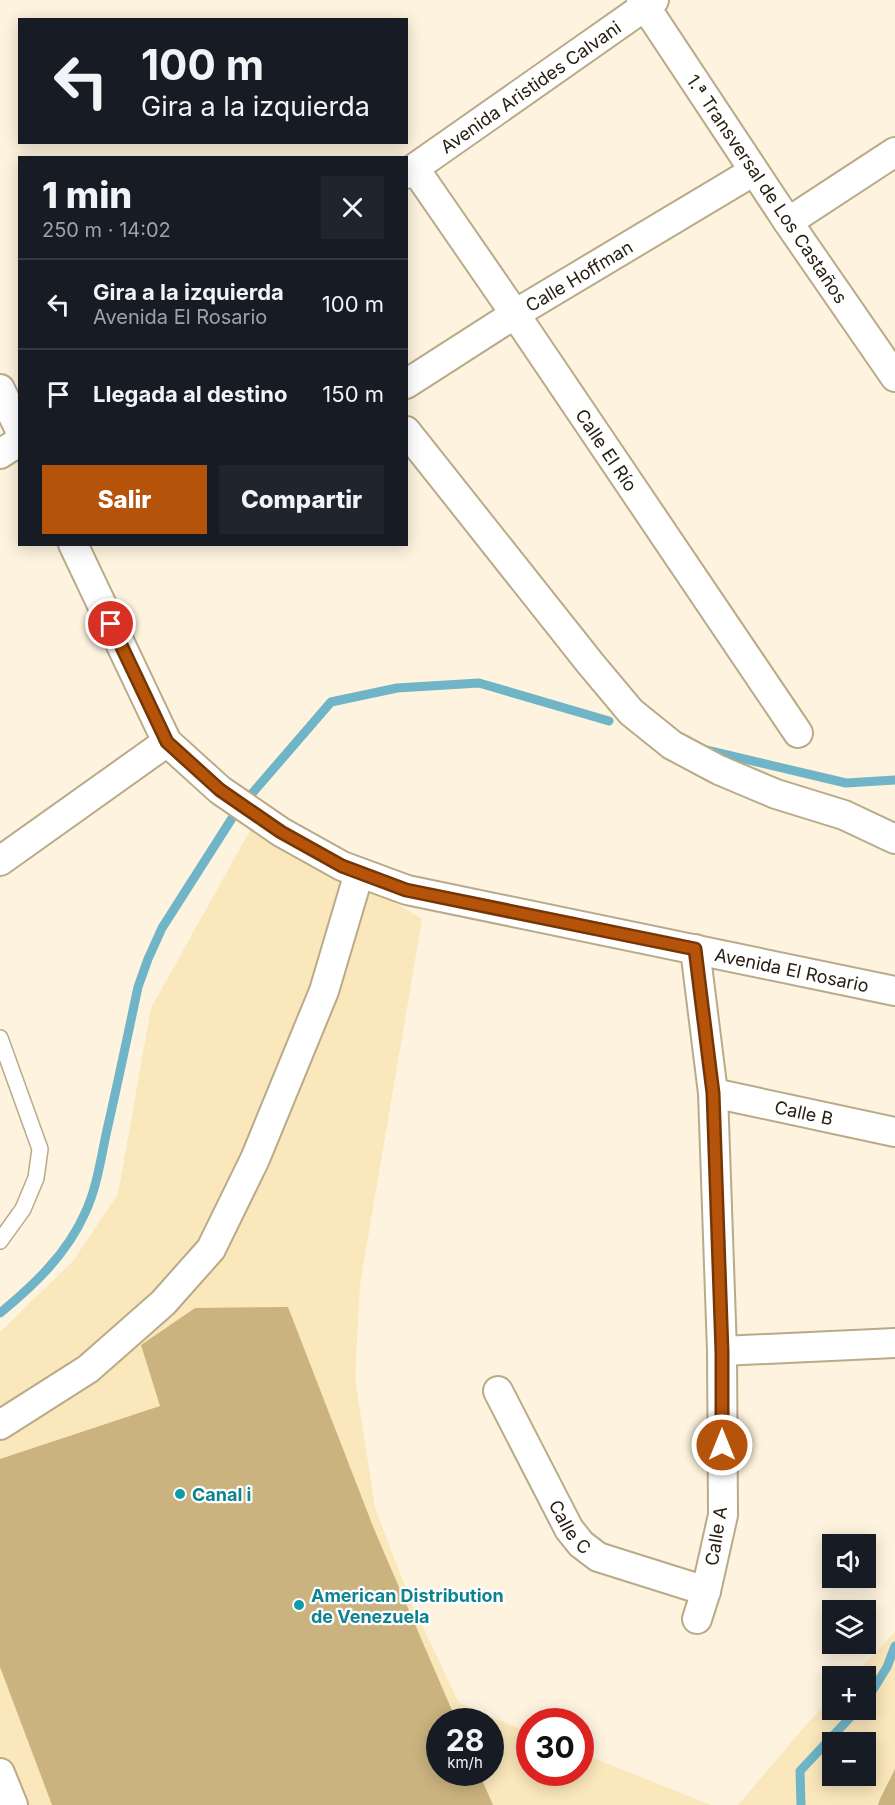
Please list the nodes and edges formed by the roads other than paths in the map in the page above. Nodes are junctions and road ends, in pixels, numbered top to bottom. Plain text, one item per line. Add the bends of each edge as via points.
1 (647, 2) edge
2 (895, 152) edge
3 (754, 171) junction
4 (411, 172) edge
5 (788, 222) junction
6 (515, 314) junction
7 (895, 377) edge
8 (408, 383) edge
9 (0, 389) edge
10 (18, 426) edge
11 (408, 434) edge
12 (18, 442) edge
13 (0, 454) edge
14 (75, 546) edge
15 (798, 733) dead end
16 (167, 742) junction
17 (895, 839) edge
18 (0, 861) edge
19 (359, 873) junction
20 (695, 949) junction
21 (895, 991) edge
22 (0, 1038) edge
23 (713, 1093) junction
24 (895, 1132) edge
25 (0, 1241) edge
26 (895, 1343) edge
27 (722, 1352) junction
28 (498, 1391) dead end
29 (0, 1425) edge
30 (706, 1591) junction
31 (698, 1618) dead end
32 (0, 1773) edge
33 (13, 1805) edge

1 - 3 street, 1.ª Transversal de Los Castaños
1 - 4 street, Avenida Aristides Calvani
2 - 5 street
3 - 5 street, 1.ª Transversal de Los Castaños
3 - 6 street, Calle Hoffman
4 - 6 street, Calle El Río
5 - 7 street, 1.ª Transversal de Los Castaños
6 - 8 street, Calle Hoffman
6 - 15 street, Calle El Río
9 - 10 street
11 - 17 street via 631,712 672,745 719,770 776,794 844,815
12 - 13 street
14 - 16 street, Avenida El Rosario
16 - 18 street
16 - 19 street, Avenida El Rosario via 220,790 281,832
19 - 20 street, Avenida El Rosario via 406,890
19 - 29 street via 324,991 255,1159 211,1249 163,1303 88,1370
20 - 21 street, Avenida El Rosario
20 - 23 street, Calle A
22 - 25 lane via 40,1149 36,1178 23,1209
23 - 24 street, Calle B
23 - 27 street, Calle A
26 - 27 street
27 - 30 street, Calle A via 723,1515
28 - 30 street, Calle C via 581,1544 598,1557
30 - 31 street, Calle A
32 - 33 street

